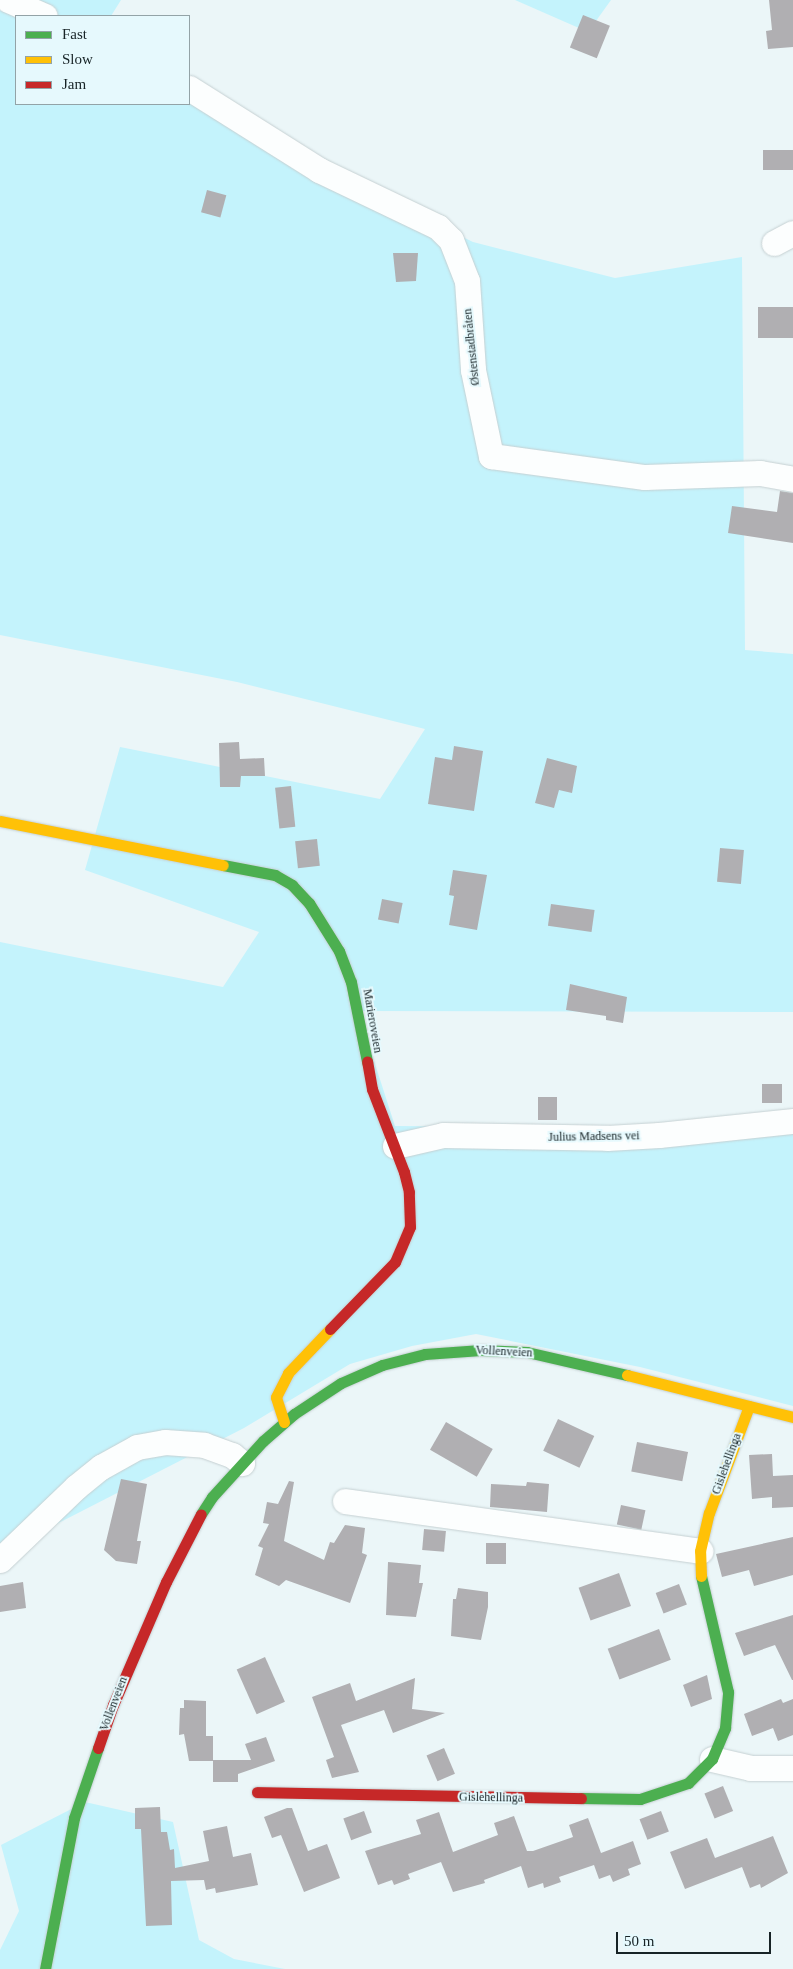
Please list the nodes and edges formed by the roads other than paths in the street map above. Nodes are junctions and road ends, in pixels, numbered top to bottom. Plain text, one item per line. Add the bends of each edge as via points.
1 (8, 0) edge
2 (43, 15) edge
3 (190, 89) edge
4 (793, 480) edge
5 (0, 820) edge
6 (793, 1120) edge
7 (395, 1146) junction
8 (749, 1406) junction
9 (793, 1417) edge
10 (284, 1422) junction
11 (242, 1463) junction
12 (345, 1501) dead end
13 (700, 1550) junction
14 (0, 1560) edge
15 (712, 1759) junction
16 (793, 1768) edge
17 (258, 1792) dead end
18 (45, 1969) edge

1 - 2 street
3 - 4 street, Østenstadbråten via 319,170 438,227 451,240 467,281 473,370 491,456 645,477 760,473
5 - 7 street, Marieroveien via 190,861 263,872 292,885 318,915 346,967 365,1061 378,1106
6 - 7 street, Julius Madsens vei via 607,1138 443,1135
7 - 10 street, Marieroveien via 409,1192 411,1217 406,1242 395,1262 288,1374 276,1397
8 - 9 street, Vollenveien
8 - 10 street, Vollenveien via 553,1356 516,1351 461,1350 412,1356 366,1371 329,1390
8 - 13 street, Gislehellinga via 709,1513
10 - 11 street, Vollenveien
11 - 14 street via 232,1455 204,1445 166,1442 137,1447 82,1482
11 - 18 street, Vollenveien via 212,1497 188,1536 114,1705 74,1818
12 - 13 street
13 - 15 street, Gislehellinga via 701,1578 728,1692 726,1728
15 - 16 street via 750,1768
15 - 17 street, Gislehellinga via 688,1783 640,1798

